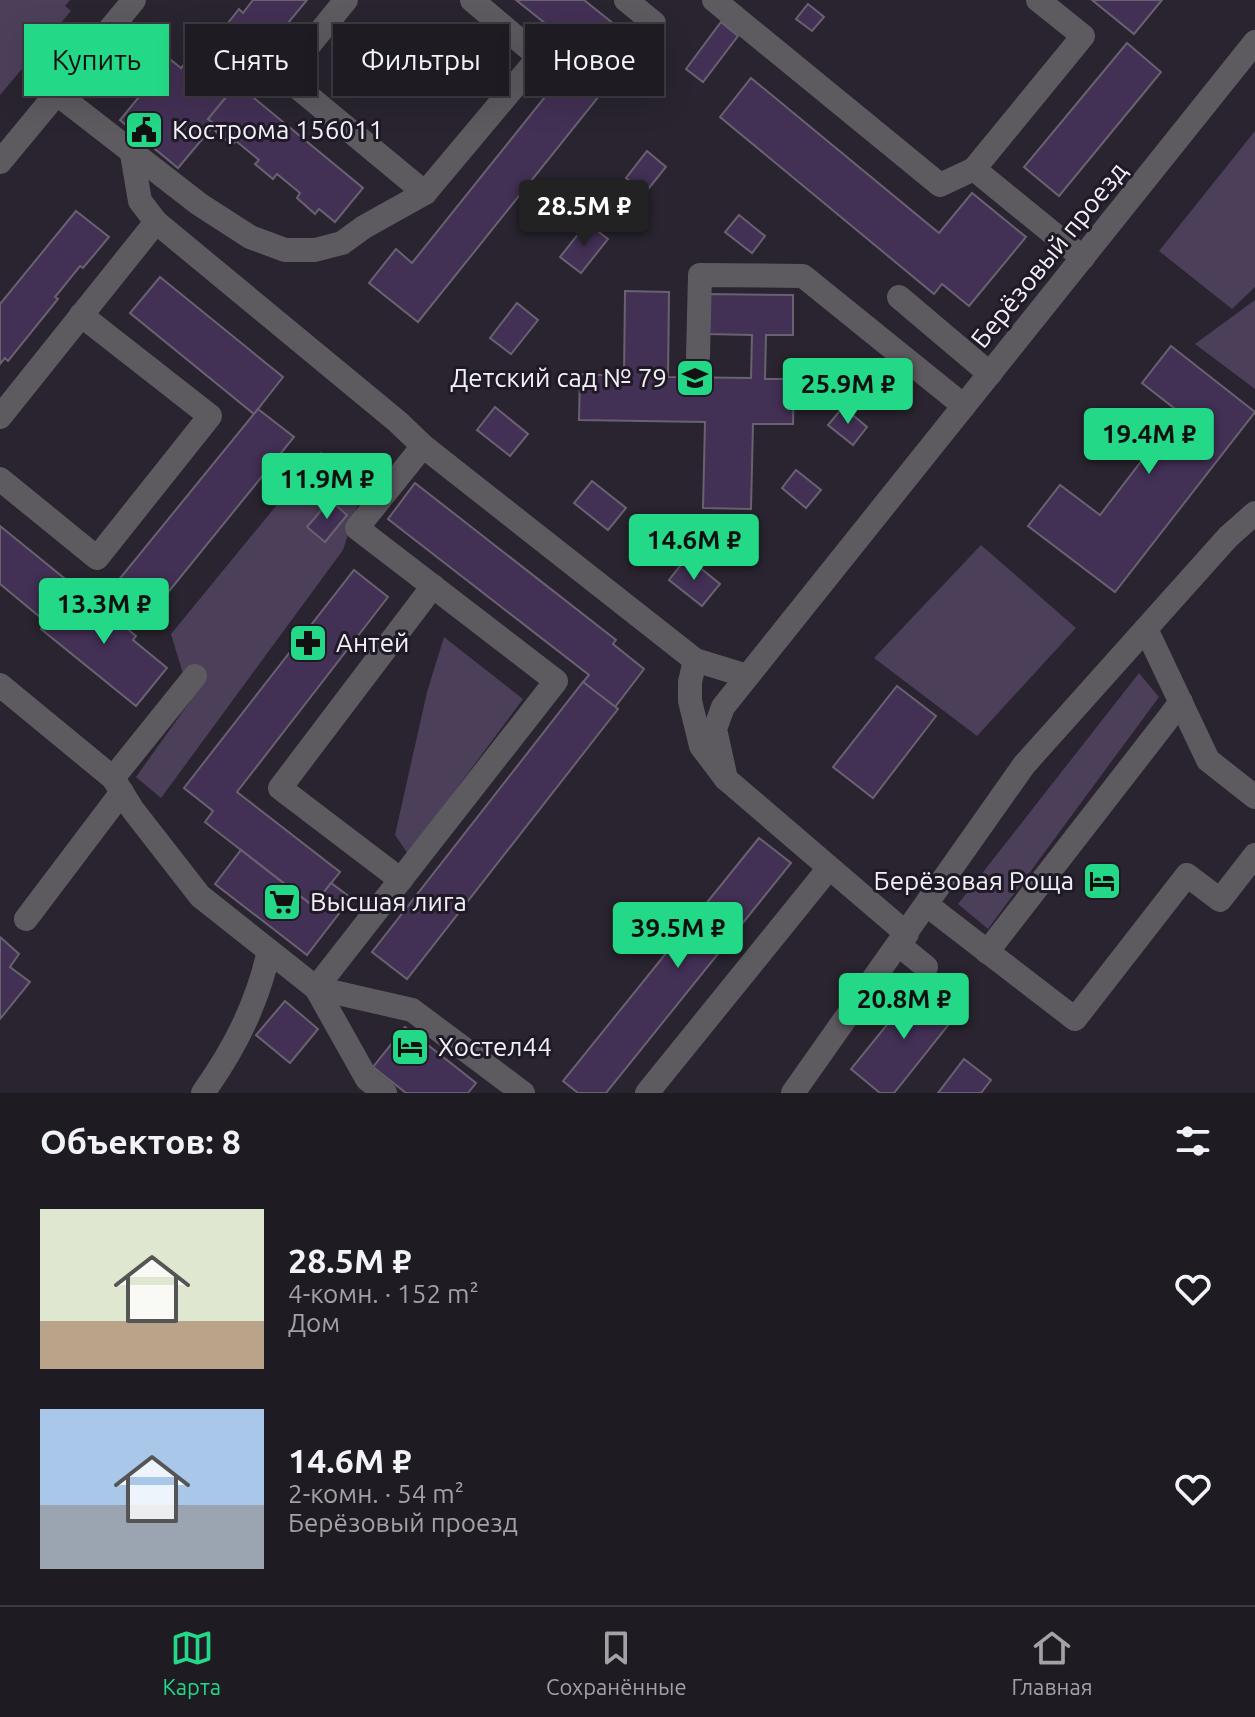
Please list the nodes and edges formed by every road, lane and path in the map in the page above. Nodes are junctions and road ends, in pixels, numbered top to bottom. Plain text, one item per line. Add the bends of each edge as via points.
1 (134, 0) edge
2 (346, 0) edge
3 (472, 0) edge
4 (626, 0) edge
5 (714, 0) edge
6 (1038, 0) edge
7 (654, 23) dead end
8 (114, 24) edge
9 (1255, 42) edge
10 (54, 96) edge
11 (60, 96) edge
12 (132, 154) junction
13 (0, 162) edge
14 (974, 169) junction
15 (425, 193) junction
16 (156, 222) junction
17 (1083, 258) junction
18 (899, 297) dead end
19 (81, 315) junction
20 (698, 356) dead end
21 (990, 374) junction
22 (964, 406) junction
23 (0, 417) edge
24 (423, 446) junction
25 (0, 479) edge
26 (1255, 513) edge
27 (433, 586) junction
28 (1146, 629) junction
29 (695, 660) junction
30 (195, 676) dead end
31 (747, 676) junction
32 (0, 685) edge
33 (1181, 702) junction
34 (726, 779) junction
35 (117, 785) junction
36 (1255, 797) edge
37 (1255, 855) edge
38 (829, 868) junction
39 (401, 880) junction
40 (927, 905) junction
41 (26, 919) dead end
42 (903, 939) junction
43 (269, 951) junction
44 (987, 952) junction
45 (926, 967) dead end
46 (316, 988) junction
47 (203, 1093) edge
48 (385, 1093) edge
49 (523, 1093) edge
50 (647, 1093) edge
51 (793, 1093) edge

1 - 8 street
2 - 15 street via 284,76
3 - 15 street via 539,57
4 - 7 street
5 - 14 street via 940,185
6 - 14 street via 1083,36
9 - 17 street, Берёзовый проезд
10 - 13 street
11 - 12 street
12 - 15 street via 250,237 285,250 342,243
12 - 16 street via 140,201
14 - 17 street
16 - 19 street
16 - 24 street
17 - 21 street, Берёзовый проезд
18 - 21 street
19 - 23 street
19 - 25 street via 210,416 97,558
20 - 22 street via 700,275 803,276
21 - 22 street, Берёзовый проезд
22 - 31 street, Берёзовый проезд
24 - 27 street via 357,528
24 - 29 street
26 - 28 street
27 - 39 street via 280,788
27 - 39 street via 556,681
28 - 33 street
28 - 40 street via 1024,765
29 - 31 street
29 - 34 street via 690,701 701,746
30 - 35 street
31 - 34 street, Берёзовый проезд via 723,707 715,729
32 - 35 street
33 - 36 street via 1208,760
33 - 44 street
34 - 38 street
35 - 41 street
35 - 43 street via 200,896
37 - 44 street via 1220,900 1187,875 1075,1019
38 - 42 street
38 - 50 street
39 - 46 street
40 - 42 street
40 - 44 street
42 - 45 street
42 - 51 street
43 - 46 street
43 - 47 street via 244,1029
46 - 48 street via 367,1079
46 - 49 street via 412,1010

